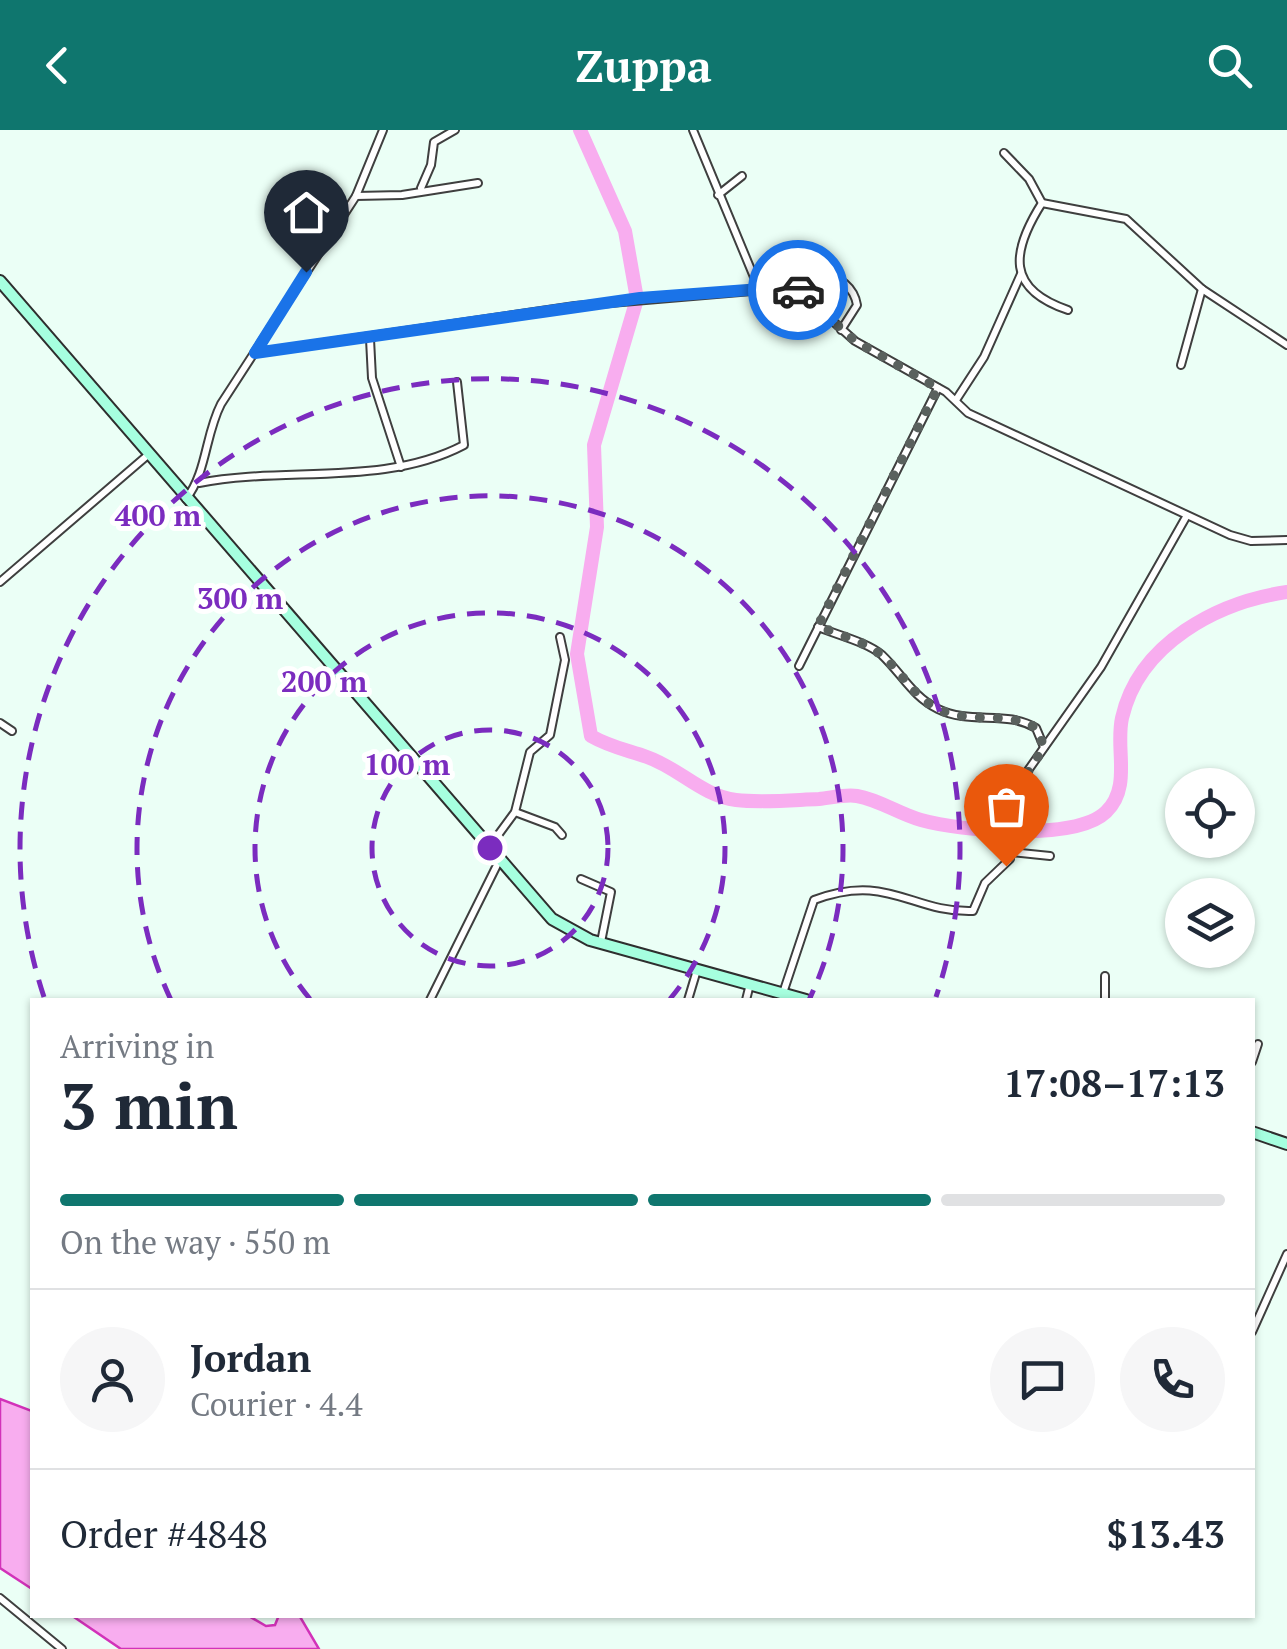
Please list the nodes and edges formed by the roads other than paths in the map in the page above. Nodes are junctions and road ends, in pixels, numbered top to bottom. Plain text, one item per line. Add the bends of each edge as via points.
1 (383, 130) edge
2 (454, 130) edge
3 (693, 130) edge
4 (1004, 153) dead end
5 (742, 176) dead end
6 (478, 184) dead end
7 (420, 190) junction
8 (718, 195) junction
9 (356, 196) junction
10 (1042, 203) junction
11 (1021, 274) junction
12 (0, 281) edge
13 (758, 289) junction
14 (1202, 290) junction
15 (800, 291) junction
16 (1068, 310) dead end
17 (841, 330) junction
18 (370, 339) junction
19 (1287, 345) edge
20 (255, 353) junction
21 (1182, 365) dead end
22 (457, 382) dead end
23 (938, 388) junction
24 (956, 400) junction
25 (149, 454) junction
26 (402, 467) junction
27 (199, 483) junction
28 (186, 498) junction
29 (1186, 517) junction
30 (1287, 540) edge
31 (0, 582) edge
32 (818, 626) junction
33 (560, 637) dead end
34 (799, 666) dead end
35 (0, 723) edge
36 (12, 731) dead end
37 (1044, 747) junction
38 (515, 812) junction
39 (562, 835) dead end
40 (489, 847) junction
41 (1012, 852) junction
42 (1050, 856) dead end
43 (500, 860) junction
44 (581, 879) dead end
45 (601, 942) junction
46 (697, 968) junction
47 (1104, 976) dead end
48 (750, 984) junction
49 (778, 995) edge
50 (431, 998) edge
51 (689, 998) edge
52 (746, 998) edge
53 (1105, 998) edge
54 (1258, 1044) dead end
55 (1255, 1053) edge
56 (1255, 1133) edge
57 (1287, 1144) edge
58 (1287, 1254) edge
59 (1255, 1325) edge
60 (0, 1598) edge
61 (62, 1649) edge

1 - 9 street
2 - 7 street via 434,142
3 - 8 street
4 - 10 street
5 - 8 street
6 - 7 street
7 - 9 street
8 - 13 street
9 - 20 street
10 - 11 street via 1022,244
10 - 14 street via 1126,220
11 - 16 street via 1033,295
11 - 24 street via 984,357
12 - 25 main road
13 - 15 street
13 - 18 street via 640,298
14 - 19 street
14 - 21 street
15 - 17 street
15 - 17 street via 821,274 842,281 857,309
17 - 23 street
18 - 20 street
18 - 26 street via 372,378
20 - 27 street via 210,424
22 - 26 street via 464,446
23 - 24 street
23 - 32 street
24 - 29 street via 968,413
25 - 28 main road
25 - 31 street
26 - 27 street
27 - 28 street
28 - 40 main road
29 - 30 street via 1245,540
29 - 37 street via 1101,668
32 - 34 street
32 - 37 street via 880,653 933,707 967,719 1020,720 1036,728
33 - 38 street via 566,660 555,714 548,738 530,752
35 - 36 street
37 - 41 street via 1014,792
38 - 39 street
38 - 40 street
40 - 43 main road
41 - 42 street
41 - 49 street via 984,883 973,911 880,889 814,900
43 - 45 main road via 552,920
43 - 50 street
44 - 45 street via 610,892
45 - 46 main road
46 - 48 main road
46 - 51 street
47 - 53 street
48 - 49 main road
48 - 52 street
54 - 55 street
56 - 57 main road
58 - 59 street
60 - 61 street

